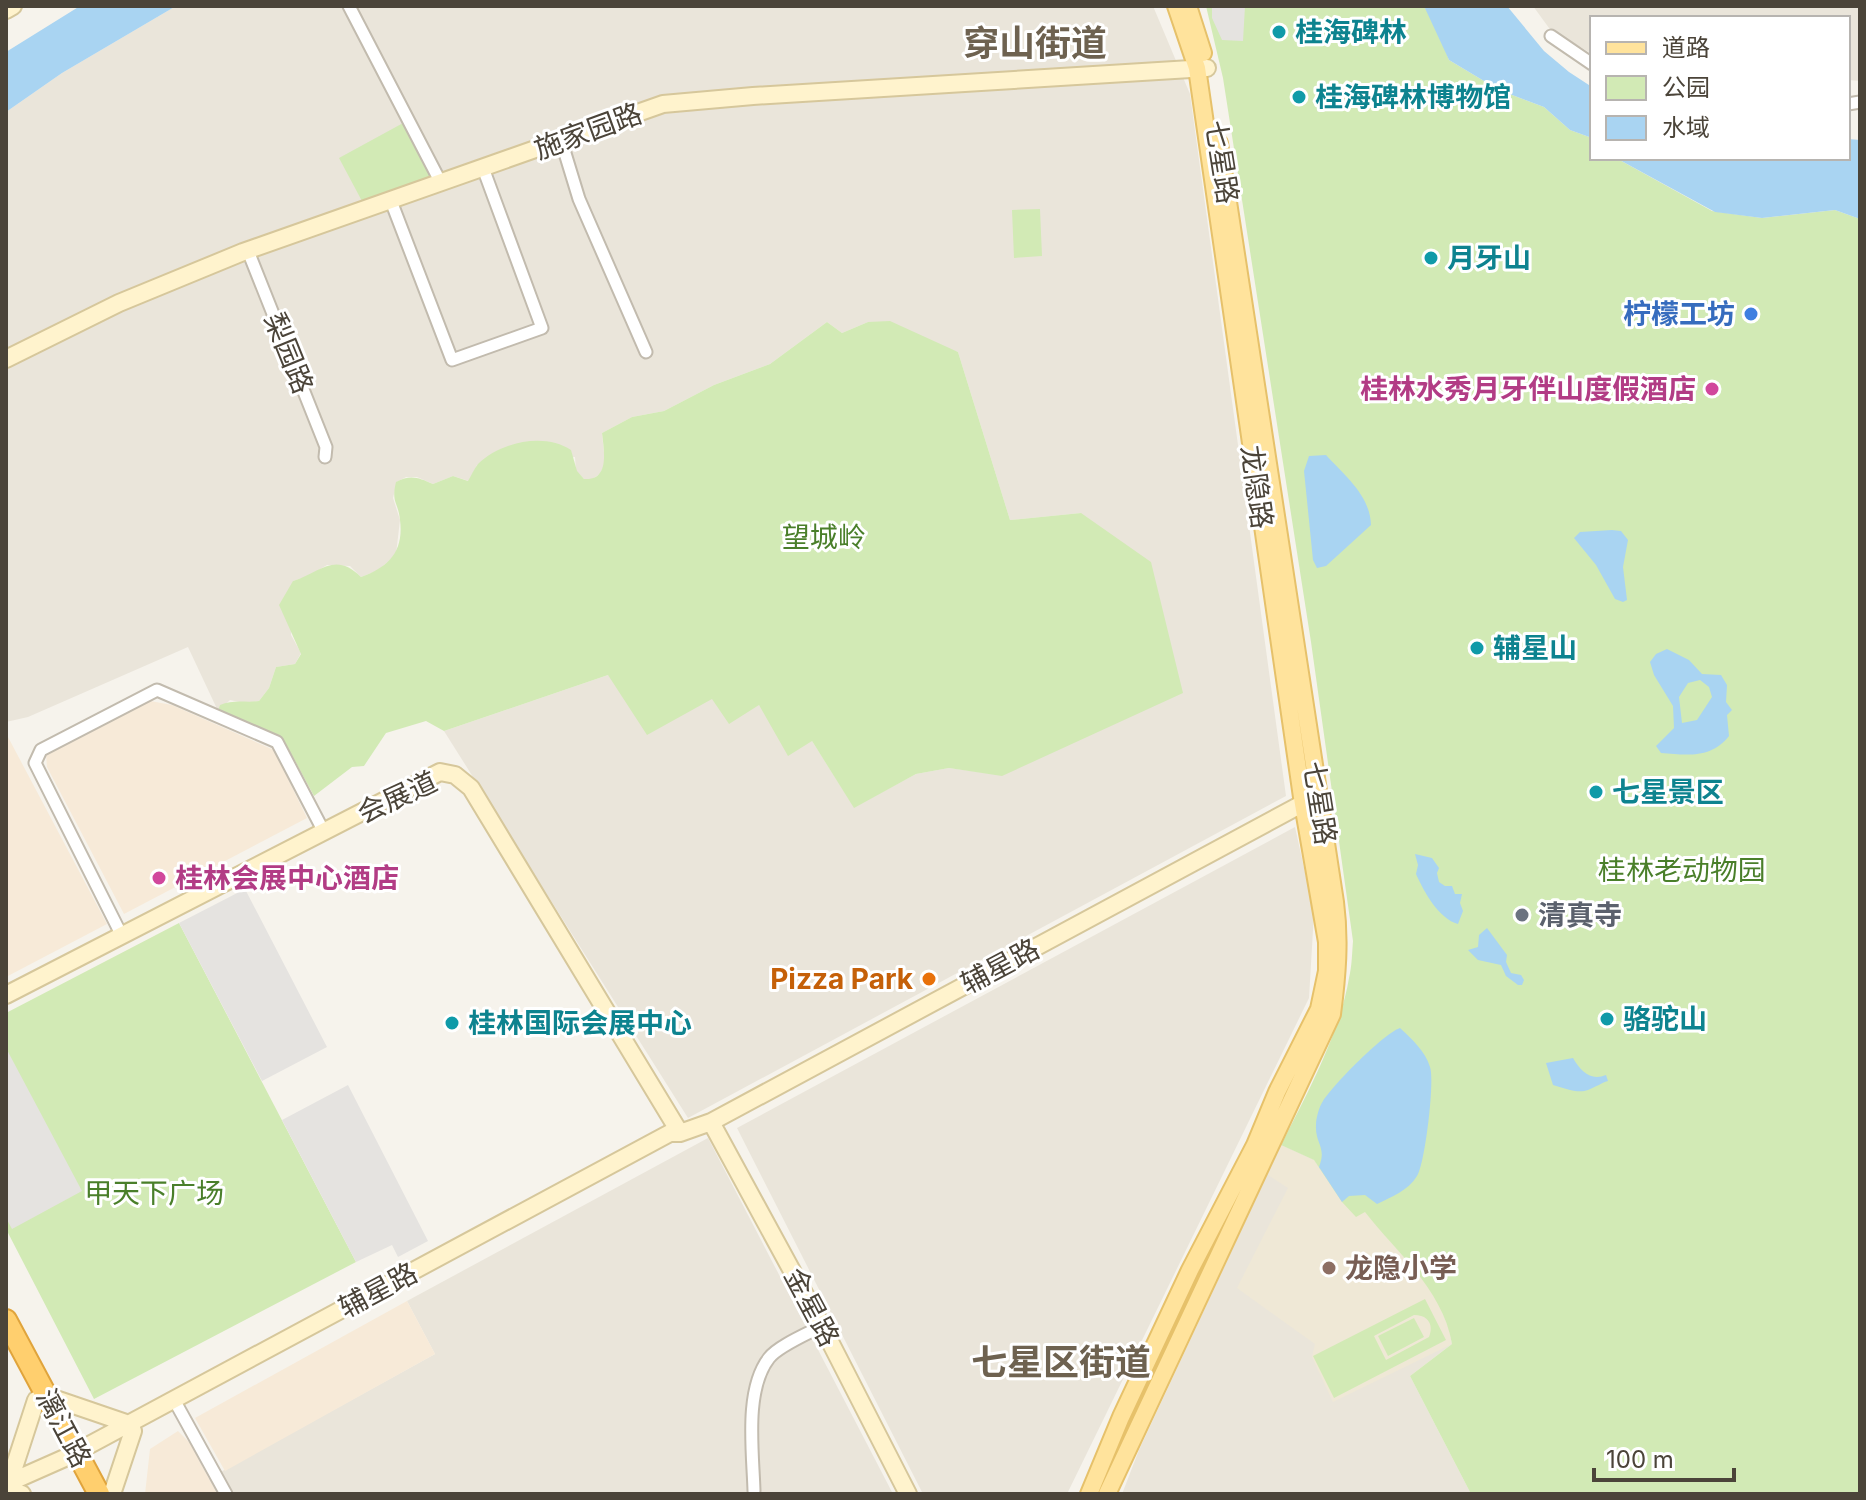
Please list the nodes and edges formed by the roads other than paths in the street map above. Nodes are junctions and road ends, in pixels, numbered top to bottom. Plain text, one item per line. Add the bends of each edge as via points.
1 (13, 6) edge
2 (349, 6) edge
3 (1176, 6) edge
4 (1188, 6) edge
5 (6, 10) edge
6 (1551, 36) dead end
7 (1590, 63) edge
8 (1202, 68) junction
9 (561, 140) junction
10 (483, 168) junction
11 (441, 183) junction
12 (391, 201) junction
13 (248, 251) junction
14 (646, 352) dead end
15 (6, 359) edge
16 (325, 457) dead end
17 (1311, 800) junction
18 (324, 832) junction
19 (122, 936) junction
20 (6, 995) edge
21 (711, 1122) junction
22 (680, 1133) junction
23 (6, 1320) edge
24 (822, 1326) junction
25 (6, 1344) edge
26 (41, 1398) junction
27 (178, 1407) junction
28 (131, 1427) junction
29 (74, 1458) junction
30 (11, 1489) edge
31 (754, 1491) dead end
32 (87, 1494) edge
33 (99, 1494) edge
34 (112, 1494) edge
35 (226, 1494) edge
36 (908, 1494) edge
37 (1089, 1494) edge
38 (1107, 1494) edge

1 - 5 street
2 - 11 street
3 - 8 main road, 龙隐路
4 - 8 main road, 龙隐路
6 - 7 street
8 - 9 street, 施家园路 via 663,104
8 - 17 main road, 龙隐路
9 - 10 street, 施家园路
9 - 14 street via 579,199
10 - 11 street, 施家园路
10 - 12 street via 542,328 452,360
11 - 12 street, 施家园路
12 - 13 street, 施家园路
13 - 15 street, 施家园路 via 119,303
13 - 16 street, 梨园路 via 326,447
17 - 21 street, 辅星路
17 - 37 main road, 龙隐路 via 1327,971 1319,1009 1184,1283
17 - 38 main road, 七星路 via 1339,931 1332,1014
18 - 19 street, 会展道
18 - 19 street via 277,742 157,690 41,750 35,763
18 - 22 street, 会展道 via 440,772 455,775 471,788
19 - 20 street, 会展道
21 - 22 street, 辅星路
21 - 24 street, 金星路
22 - 27 street, 辅星路 via 673,1143
22 - 28 street, 辅星路 via 670,1133
23 - 26 highway, 漓江路
24 - 31 street via 770,1356 755,1385
24 - 36 street, 金星路
25 - 26 highway, 漓江路
26 - 28 street
26 - 29 highway, 漓江路
26 - 30 street
27 - 28 street, 辅星路
27 - 35 street
28 - 29 street, 辅星路
28 - 34 street
29 - 30 street, 辅星路
29 - 32 highway, 漓江路
29 - 33 highway, 漓江路

